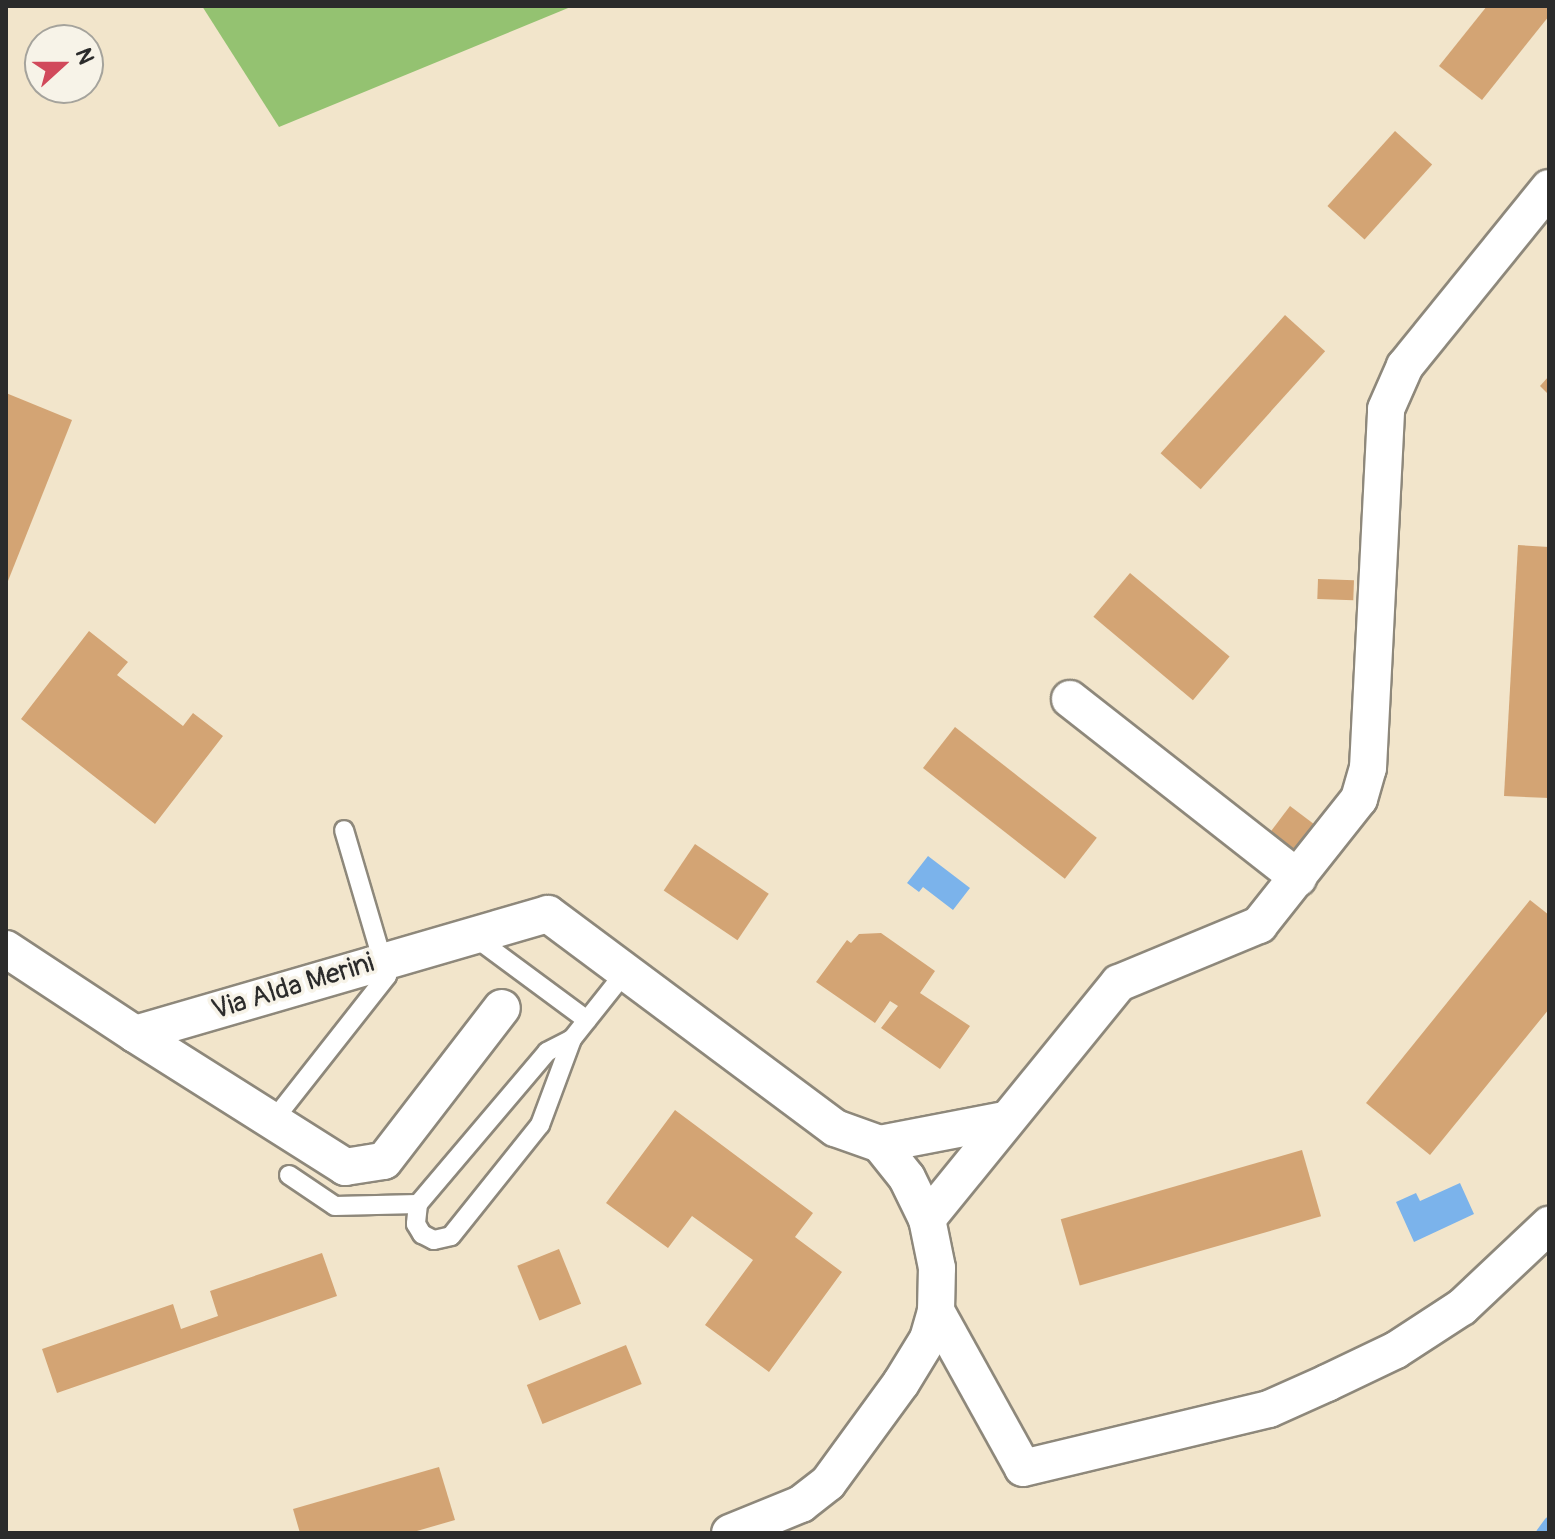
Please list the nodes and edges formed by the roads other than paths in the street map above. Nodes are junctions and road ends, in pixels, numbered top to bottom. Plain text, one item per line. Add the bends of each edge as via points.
1 (1549, 188) edge
2 (1070, 699) dead end
3 (344, 830) dead end
4 (1298, 878) junction
5 (472, 935) junction
6 (6, 949) edge
7 (382, 960) junction
8 (626, 971) junction
9 (502, 1008) dead end
10 (587, 1020) junction
11 (135, 1034) junction
12 (572, 1039) junction
13 (1005, 1120) junction
14 (272, 1122) junction
15 (880, 1144) junction
16 (289, 1175) dead end
17 (418, 1204) junction
18 (927, 1219) junction
19 (1549, 1225) edge
20 (936, 1311) junction
21 (730, 1533) edge

1 - 4 street via 1392,389 1382,429 1367,776 1350,812
2 - 4 street
3 - 7 lane
4 - 13 street via 1252,929 1119,983
5 - 7 street, Via Alda Merini
5 - 8 street, Via Alda Merini via 548,914
5 - 10 lane
6 - 11 street
7 - 11 street, Via Alda Merini
7 - 14 lane via 387,976
8 - 10 lane
8 - 15 street via 835,1128
9 - 14 street via 384,1161 345,1167
10 - 12 lane
11 - 14 street
12 - 17 lane via 547,1052
12 - 17 lane via 540,1125 451,1236 434,1240 422,1234 416,1224
13 - 15 street
13 - 18 street
15 - 18 street via 907,1178
16 - 17 lane via 335,1206
18 - 20 street via 937,1268
19 - 20 street via 1462,1307 1396,1350 1327,1383 1269,1409 1023,1468
20 - 21 street via 928,1339 901,1383 828,1483 801,1504

